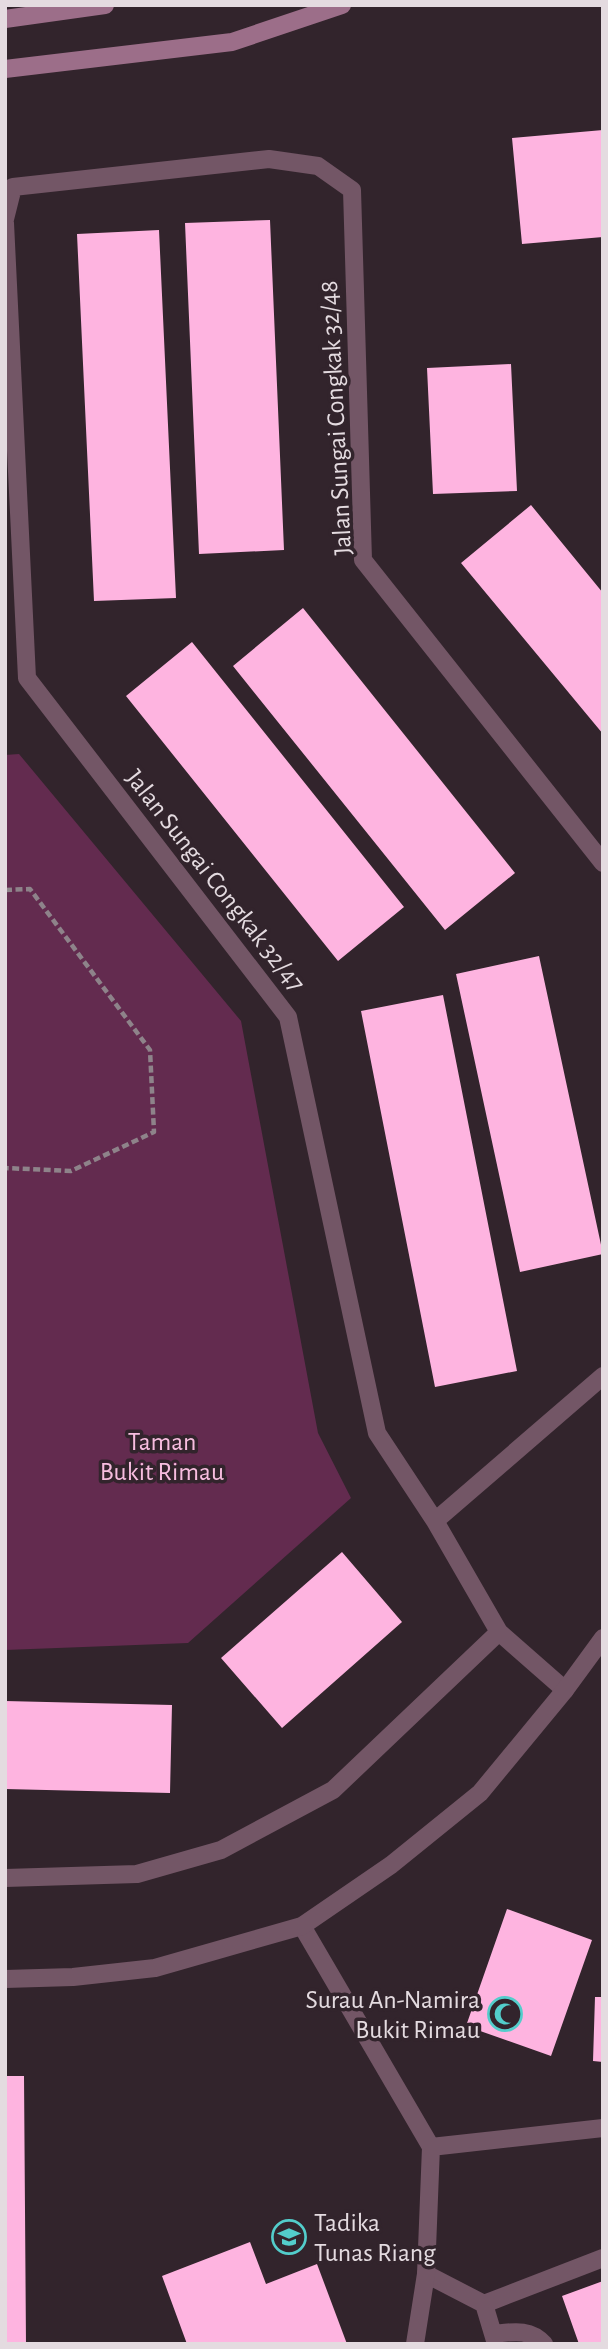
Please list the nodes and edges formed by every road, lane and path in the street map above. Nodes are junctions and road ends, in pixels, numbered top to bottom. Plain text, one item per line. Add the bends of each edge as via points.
1 (105, 5) edge
2 (342, 5) edge
3 (5, 19) edge
4 (5, 69) edge
5 (60, 180) joint
6 (5, 221) edge
7 (603, 863) edge
8 (5, 890) edge
9 (5, 1168) edge
10 (603, 1376) edge
11 (435, 1521) junction
12 (499, 1632) junction
13 (603, 1638) edge
14 (565, 1689) junction
15 (5, 1878) edge
16 (302, 1926) junction
17 (5, 1979) edge
18 (603, 2128) edge
19 (431, 2147) junction
20 (603, 2258) edge
21 (426, 2274) junction
22 (484, 2304) junction
23 (495, 2339) edge
24 (415, 2344) edge
25 (544, 2344) edge

1 - 3 main road
2 - 4 main road via 232,42
5 - 6 street, Jalan Sungai Congkak 32/47 via 13,187
5 - 7 street, Jalan Sungai Congkak 32/48 via 269,159 318,166 352,190 363,560
6 - 11 street, Jalan Sungai Congkak 32/47 via 27,678 288,1017 377,1433
8 - 9 path via 30,889 150,1050 154,1132 71,1171
10 - 11 street
11 - 12 street, Jalan Sungai Congkak 32/47
12 - 14 street, Jalan Sungai Congkak 32/47
12 - 15 street via 332,1790 221,1850 137,1874
13 - 14 street
14 - 16 street via 480,1793 391,1865
16 - 17 street via 155,1968 73,1978
16 - 19 street
18 - 19 street
19 - 21 street
20 - 22 street
21 - 22 street
21 - 24 street
22 - 23 street
23 - 25 street via 519,2331 537,2336

